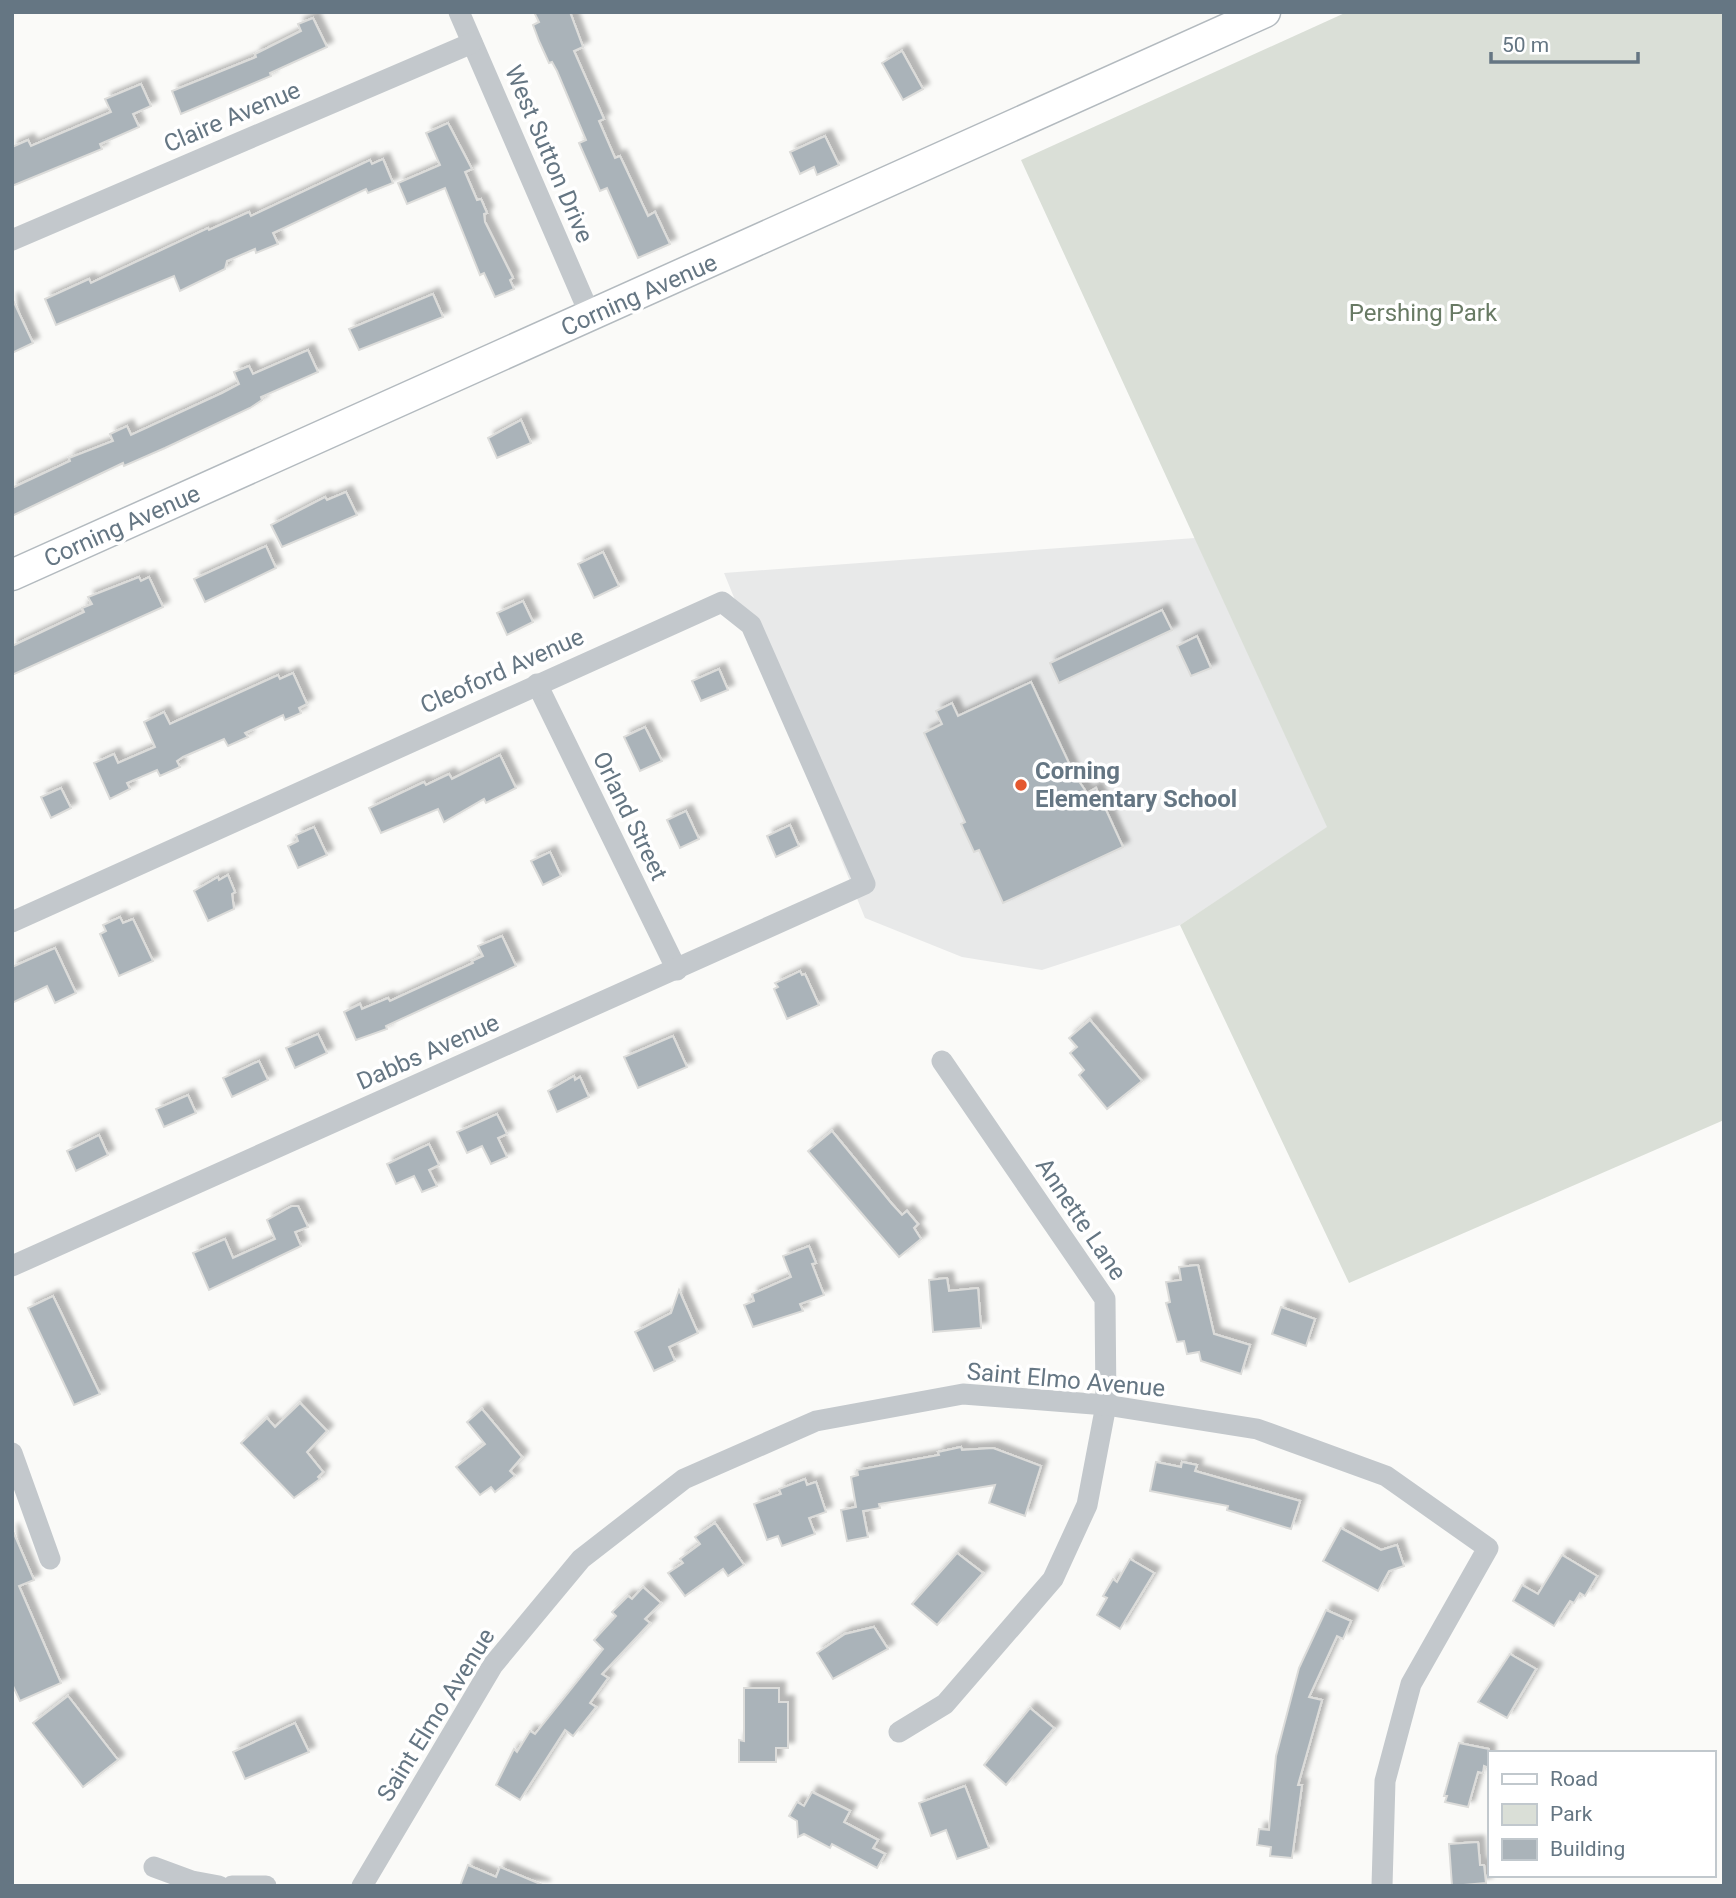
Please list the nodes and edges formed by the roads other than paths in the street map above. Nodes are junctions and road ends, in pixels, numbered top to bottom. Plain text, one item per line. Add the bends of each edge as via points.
1 (459, 12) edge
2 (1246, 16) edge
3 (472, 43) junction
4 (12, 240) edge
5 (591, 317) junction
6 (12, 575) edge
7 (537, 684) junction
8 (865, 884) joint
9 (12, 922) edge
10 (677, 970) junction
11 (942, 1061) dead end
12 (12, 1266) edge
13 (1106, 1405) junction
14 (12, 1453) edge
15 (50, 1559) dead end
16 (899, 1732) dead end
17 (154, 1867) dead end
18 (219, 1886) edge
19 (232, 1886) edge
20 (266, 1886) edge
21 (362, 1886) edge
22 (1382, 1886) edge

1 - 3 street, West Sutton Drive
2 - 5 street, Corning Avenue
3 - 4 street, Claire Avenue
3 - 5 street, West Sutton Drive
5 - 6 street, Corning Avenue
7 - 8 street, Cleoford Avenue via 722,602 751,625
7 - 9 street, Cleoford Avenue
7 - 10 street, Orland Street
8 - 10 street, Dabbs Avenue
10 - 12 street, Dabbs Avenue
11 - 13 street, Annette Lane via 1105,1299
13 - 16 street, Annette Lane via 1087,1505 1053,1579 945,1704
13 - 21 street, Saint Elmo Avenue via 964,1394 816,1421 684,1479 581,1559 493,1665
13 - 22 street, Saint Elmo Avenue via 1257,1429 1386,1476 1488,1548 1411,1684 1385,1781
14 - 15 street
17 - 18 street
19 - 20 street

